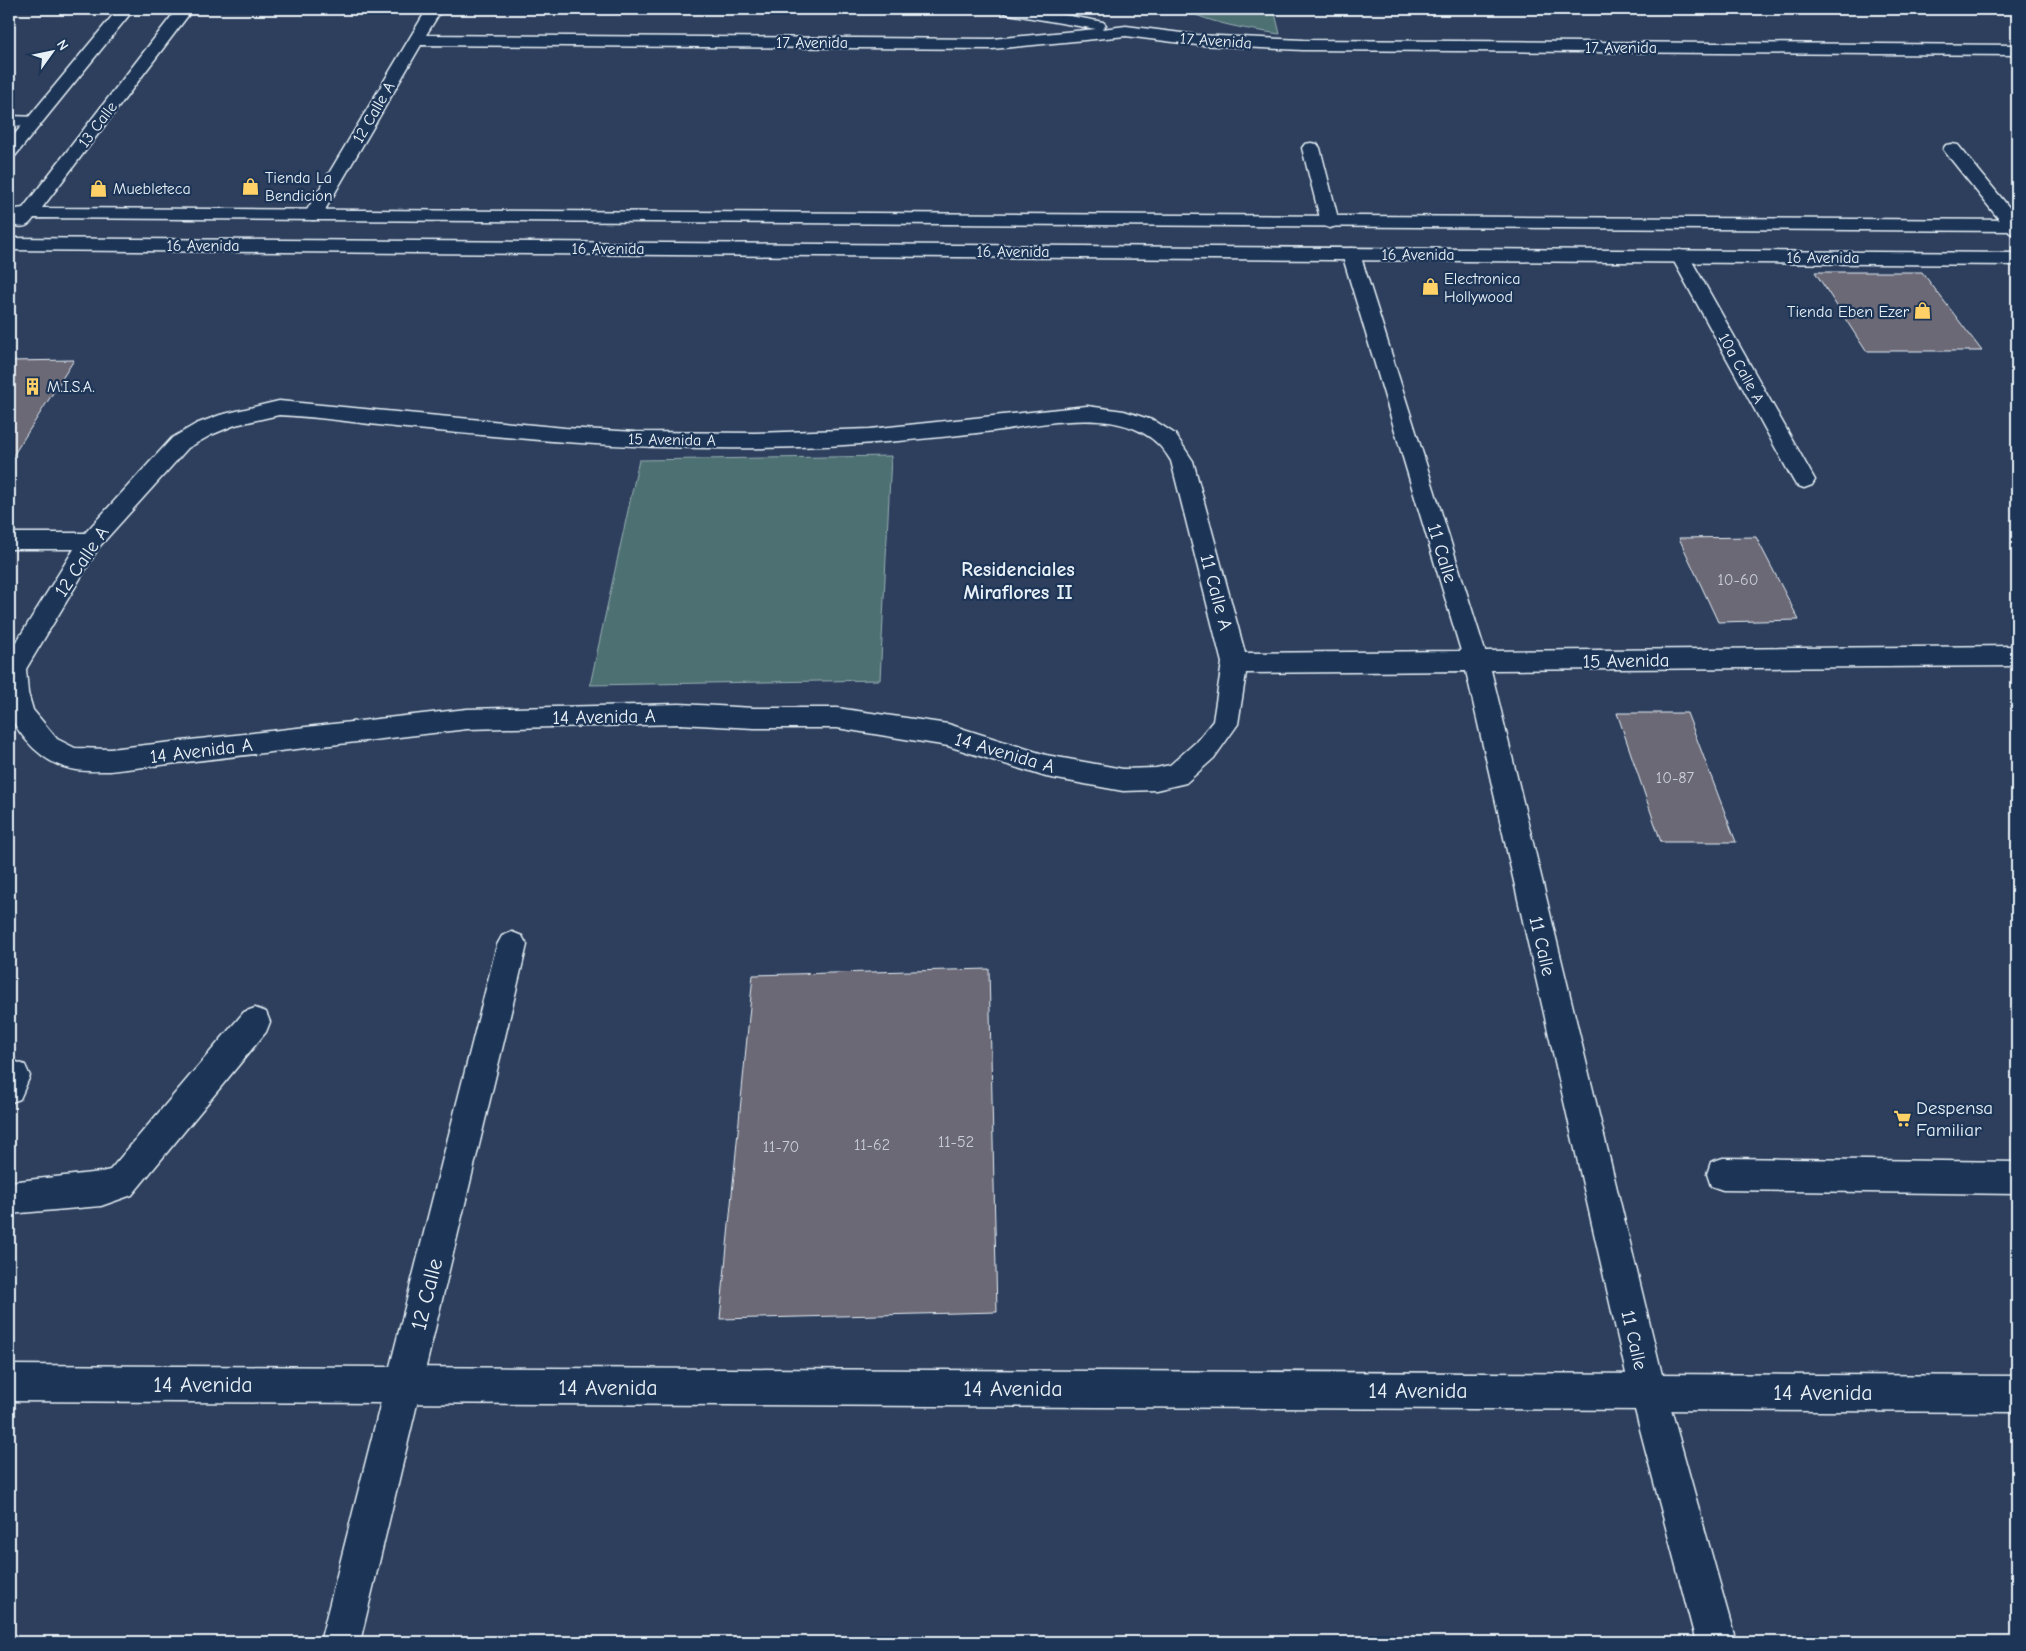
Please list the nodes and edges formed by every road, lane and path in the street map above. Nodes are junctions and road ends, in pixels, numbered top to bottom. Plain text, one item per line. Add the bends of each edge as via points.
1 (126, 9) edge
2 (185, 9) edge
3 (434, 9) edge
4 (1000, 9) edge
5 (1008, 9) edge
6 (1126, 23) junction
7 (416, 40) junction
8 (958, 43) junction
9 (2017, 50) edge
10 (9, 121) edge
11 (34, 121) junction
12 (1311, 148) dead end
13 (1952, 149) dead end
14 (9, 152) edge
15 (29, 213) junction
16 (9, 215) edge
17 (313, 215) junction
18 (1330, 222) junction
19 (2017, 227) edge
20 (9, 239) edge
21 (9, 244) edge
22 (1351, 254) junction
23 (1680, 256) junction
24 (2017, 259) edge
25 (1128, 419) joint
26 (218, 423) joint
27 (1804, 480) dead end
28 (9, 541) edge
29 (91, 541) junction
30 (2017, 656) edge
31 (1476, 662) junction
32 (1235, 663) junction
33 (36, 733) joint
34 (1176, 775) joint
35 (512, 945) dead end
36 (255, 1022) dead end
37 (1723, 1174) dead end
38 (2017, 1178) edge
39 (9, 1198) edge
40 (9, 1383) edge
41 (403, 1386) junction
42 (1648, 1391) junction
43 (2017, 1394) edge
44 (340, 1642) edge
45 (1716, 1642) edge

1 - 11 street
2 - 15 street, 13 Calle
3 - 7 street, 12 Calle A
4 - 8 street via 1003,15 999,27 977,40
5 - 6 street
6 - 8 street, 17 Avenida via 1036,41
6 - 9 street, 17 Avenida via 1197,40 1303,45
7 - 8 street, 17 Avenida
7 - 17 street, 12 Calle A
10 - 11 street
11 - 14 street
12 - 18 street
13 - 19 street
15 - 16 street, 16 Avenida
15 - 17 street, 16 Avenida
15 - 20 street, 13 Calle
17 - 18 street, 16 Avenida
18 - 19 street, 16 Avenida
21 - 22 street, 16 Avenida
22 - 23 street, 16 Avenida
22 - 31 street, 11 Calle
23 - 24 street, 16 Avenida
23 - 27 street, 10a Calle A
25 - 26 street, 15 Avenida A via 1076,413 870,436 755,440 565,435 302,408 242,414
25 - 32 street, 11 Calle A via 1166,438 1182,462
26 - 29 street, 12 Calle A via 180,442
28 - 29 street
29 - 33 street, 12 Calle A via 13,668 15,693 22,714
30 - 31 street, 15 Avenida
31 - 32 street, 15 Avenida
31 - 42 street, 11 Calle
32 - 34 street, 11 Calle A via 1224,724 1205,750
33 - 34 street, 14 Avenida A via 48,747 72,759 110,760 467,719 680,714 838,718 948,735 1046,766 1123,780
35 - 41 street, 12 Calle
36 - 39 street via 120,1183 101,1189
37 - 38 street
40 - 41 street, 14 Avenida
41 - 42 street, 14 Avenida
41 - 44 street, 12 Calle
42 - 43 street, 14 Avenida
42 - 45 street, 11 Calle

